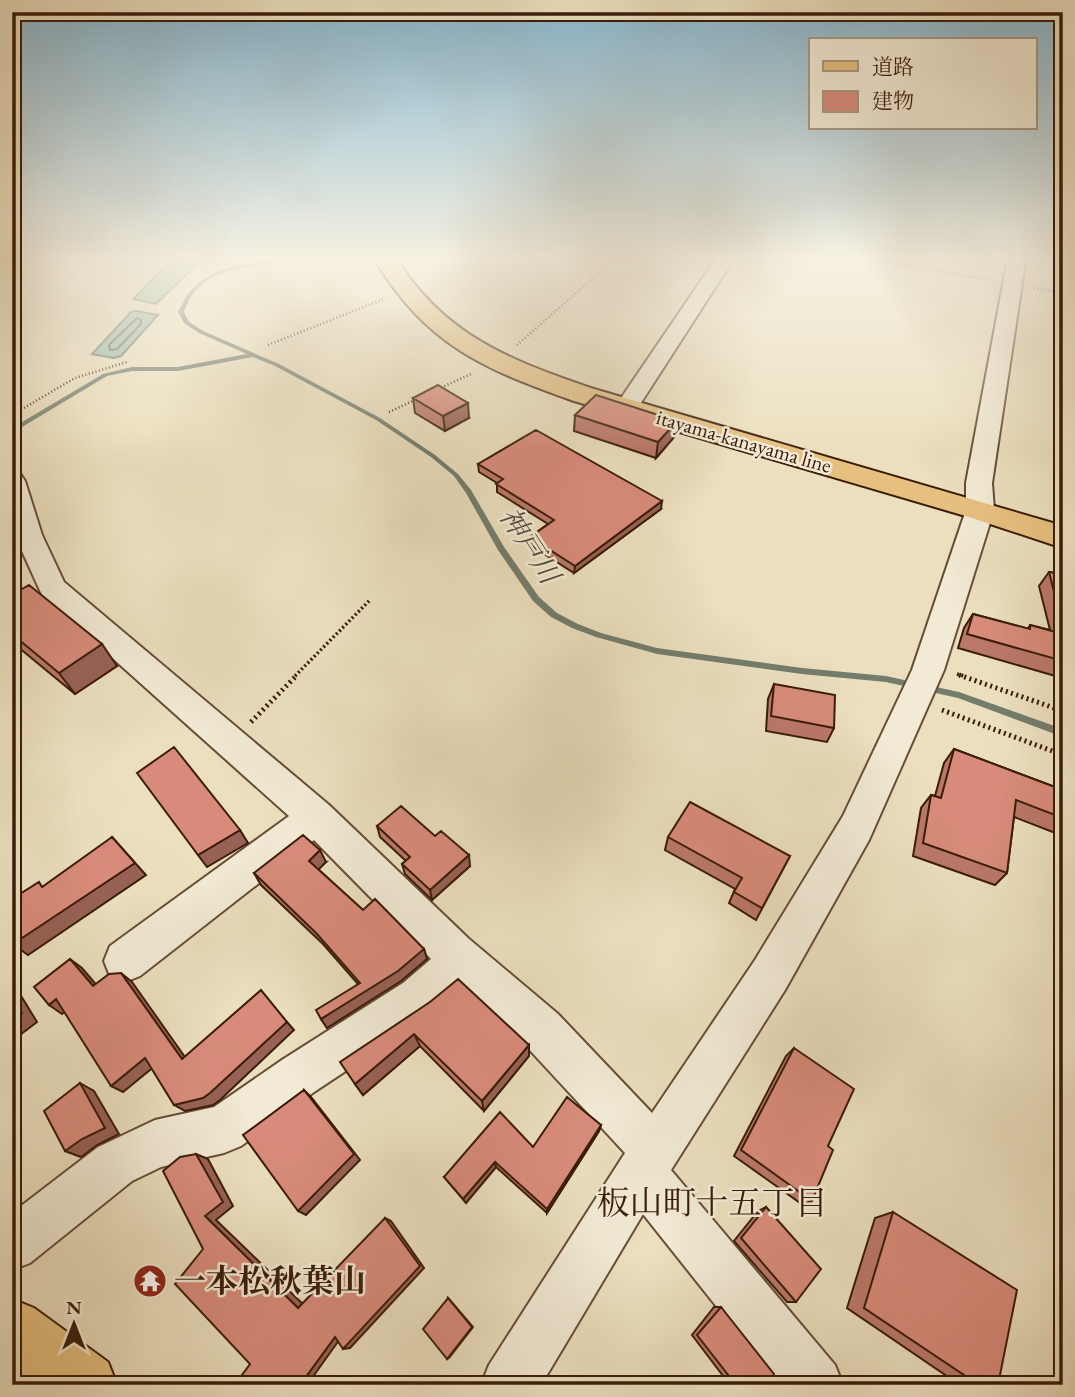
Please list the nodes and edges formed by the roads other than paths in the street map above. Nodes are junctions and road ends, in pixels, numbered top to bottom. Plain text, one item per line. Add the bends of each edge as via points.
1 (437, 322) edge
2 (683, 322) edge
3 (1006, 322) edge
4 (627, 407) junction
5 (12, 481) edge
6 (980, 510) junction
7 (1063, 537) edge
8 (316, 817) junction
9 (463, 960) junction
10 (125, 961) dead end
11 (648, 1161) junction
12 (12, 1245) edge
13 (12, 1330) edge
14 (85, 1385) edge
15 (509, 1385) edge
16 (815, 1385) edge

1 - 4 main road, itayama-kanayama line via 483,355 536,379
2 - 4 street
3 - 6 street via 979,483
4 - 6 main road, itayama-kanayama line
5 - 8 street via 28,535 37,593 232,743
6 - 7 main road, itayama-kanayama line
6 - 11 street via 922,684 856,828 770,975
8 - 9 street
8 - 10 street
9 - 11 street via 542,1030
9 - 12 street via 418,998 224,1129 155,1144 115,1164
11 - 15 street
11 - 16 street
13 - 14 main road

